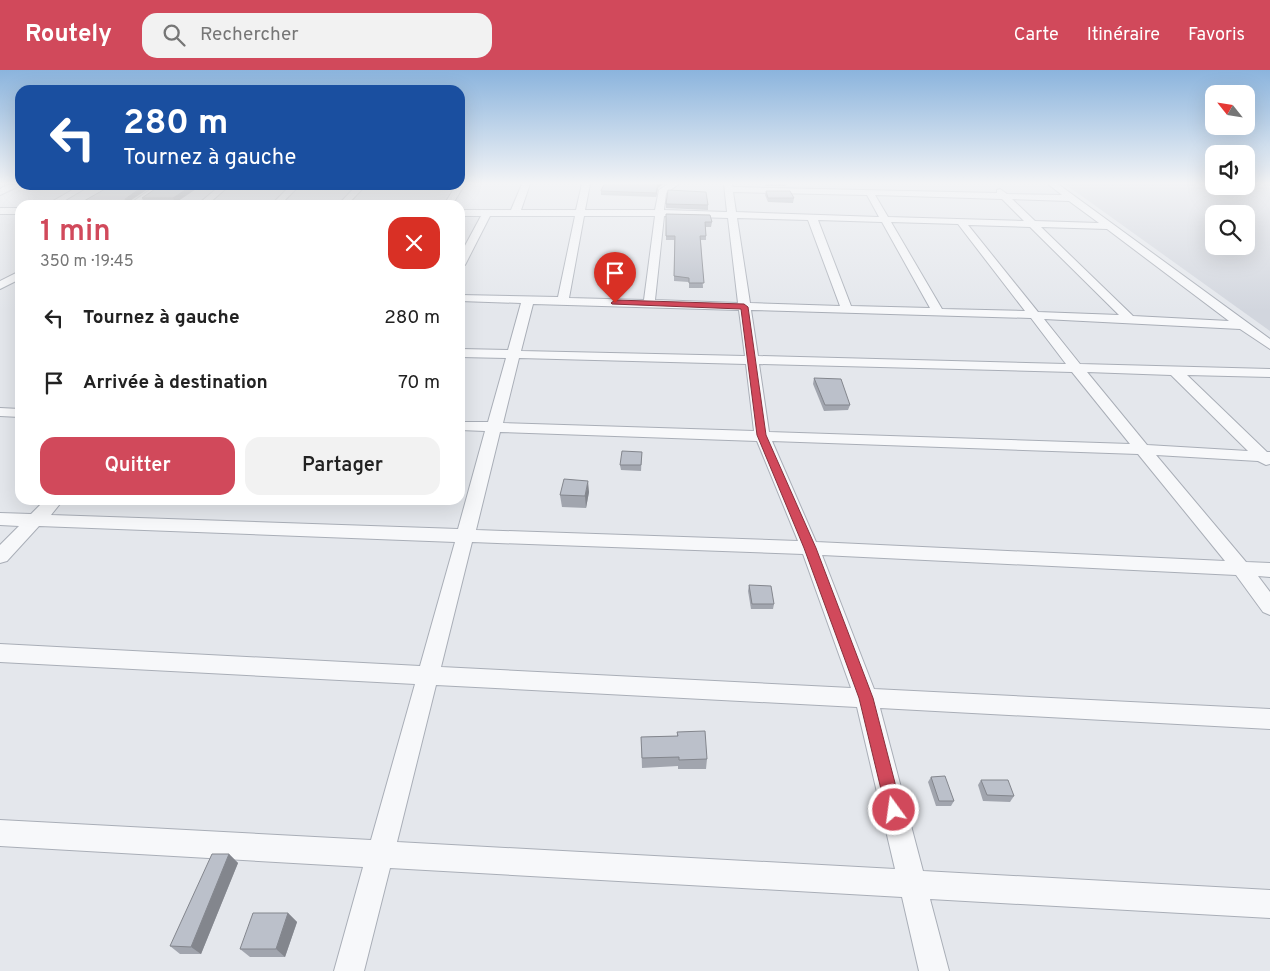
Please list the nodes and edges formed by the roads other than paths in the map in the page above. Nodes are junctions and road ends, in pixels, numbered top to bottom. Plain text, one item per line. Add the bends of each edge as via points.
1 (480, 226) edge
2 (578, 226) edge
3 (660, 226) edge
4 (733, 226) edge
5 (815, 226) edge
6 (889, 226) edge
7 (964, 226) edge
8 (1034, 226) edge
9 (1109, 226) edge
10 (465, 255) edge
11 (15, 277) edge
12 (15, 284) edge
13 (1, 285) edge
14 (465, 298) edge
15 (528, 300) junction
16 (562, 301) junction
17 (650, 304) junction
18 (744, 307) junction
19 (847, 310) junction
20 (939, 313) junction
21 (1035, 316) junction
22 (1130, 320) junction
23 (1242, 325) junction
24 (1270, 345) edge
25 (465, 353) edge
26 (514, 354) junction
27 (751, 359) junction
28 (1075, 366) junction
29 (1174, 370) junction
30 (1270, 372) edge
31 (0, 412) edge
32 (15, 413) edge
33 (465, 426) edge
34 (494, 427) junction
35 (762, 435) junction
36 (1143, 449) junction
37 (1268, 459) edge
38 (50, 505) edge
39 (0, 519) edge
40 (35, 520) junction
41 (465, 536) junction
42 (810, 548) junction
43 (0, 556) edge
44 (1240, 567) junction
45 (1270, 570) edge
46 (1270, 607) edge
47 (0, 653) edge
48 (428, 675) junction
49 (866, 698) junction
50 (1270, 719) edge
51 (0, 833) edge
52 (380, 854) junction
53 (912, 884) junction
54 (1270, 904) edge
55 (349, 971) edge
56 (934, 971) edge

1 - 10 street
2 - 16 street
3 - 17 street
4 - 18 street
5 - 19 street
6 - 20 street
7 - 21 street
8 - 22 street
9 - 23 street
11 - 13 street
12 - 13 street
14 - 15 street
15 - 16 street
15 - 26 street
16 - 17 street
17 - 18 street
18 - 19 street
18 - 27 street
19 - 20 street
20 - 21 street
21 - 22 street
21 - 28 street
22 - 23 street
23 - 24 street
25 - 26 street
26 - 27 street
26 - 34 street
27 - 28 street
27 - 35 street
28 - 29 street
28 - 36 street
29 - 30 street
29 - 37 street
31 - 32 street
33 - 34 street
34 - 35 street
34 - 41 street
35 - 36 street
35 - 42 street
36 - 37 street
36 - 44 street
38 - 40 street
39 - 40 street
40 - 41 street
40 - 43 street
41 - 42 street
41 - 48 street
42 - 44 street
42 - 49 street
44 - 45 street
44 - 46 street
47 - 48 street
48 - 49 street
48 - 52 street
49 - 50 street
49 - 53 street
51 - 52 street
52 - 53 street
52 - 55 street
53 - 54 street
53 - 56 street

